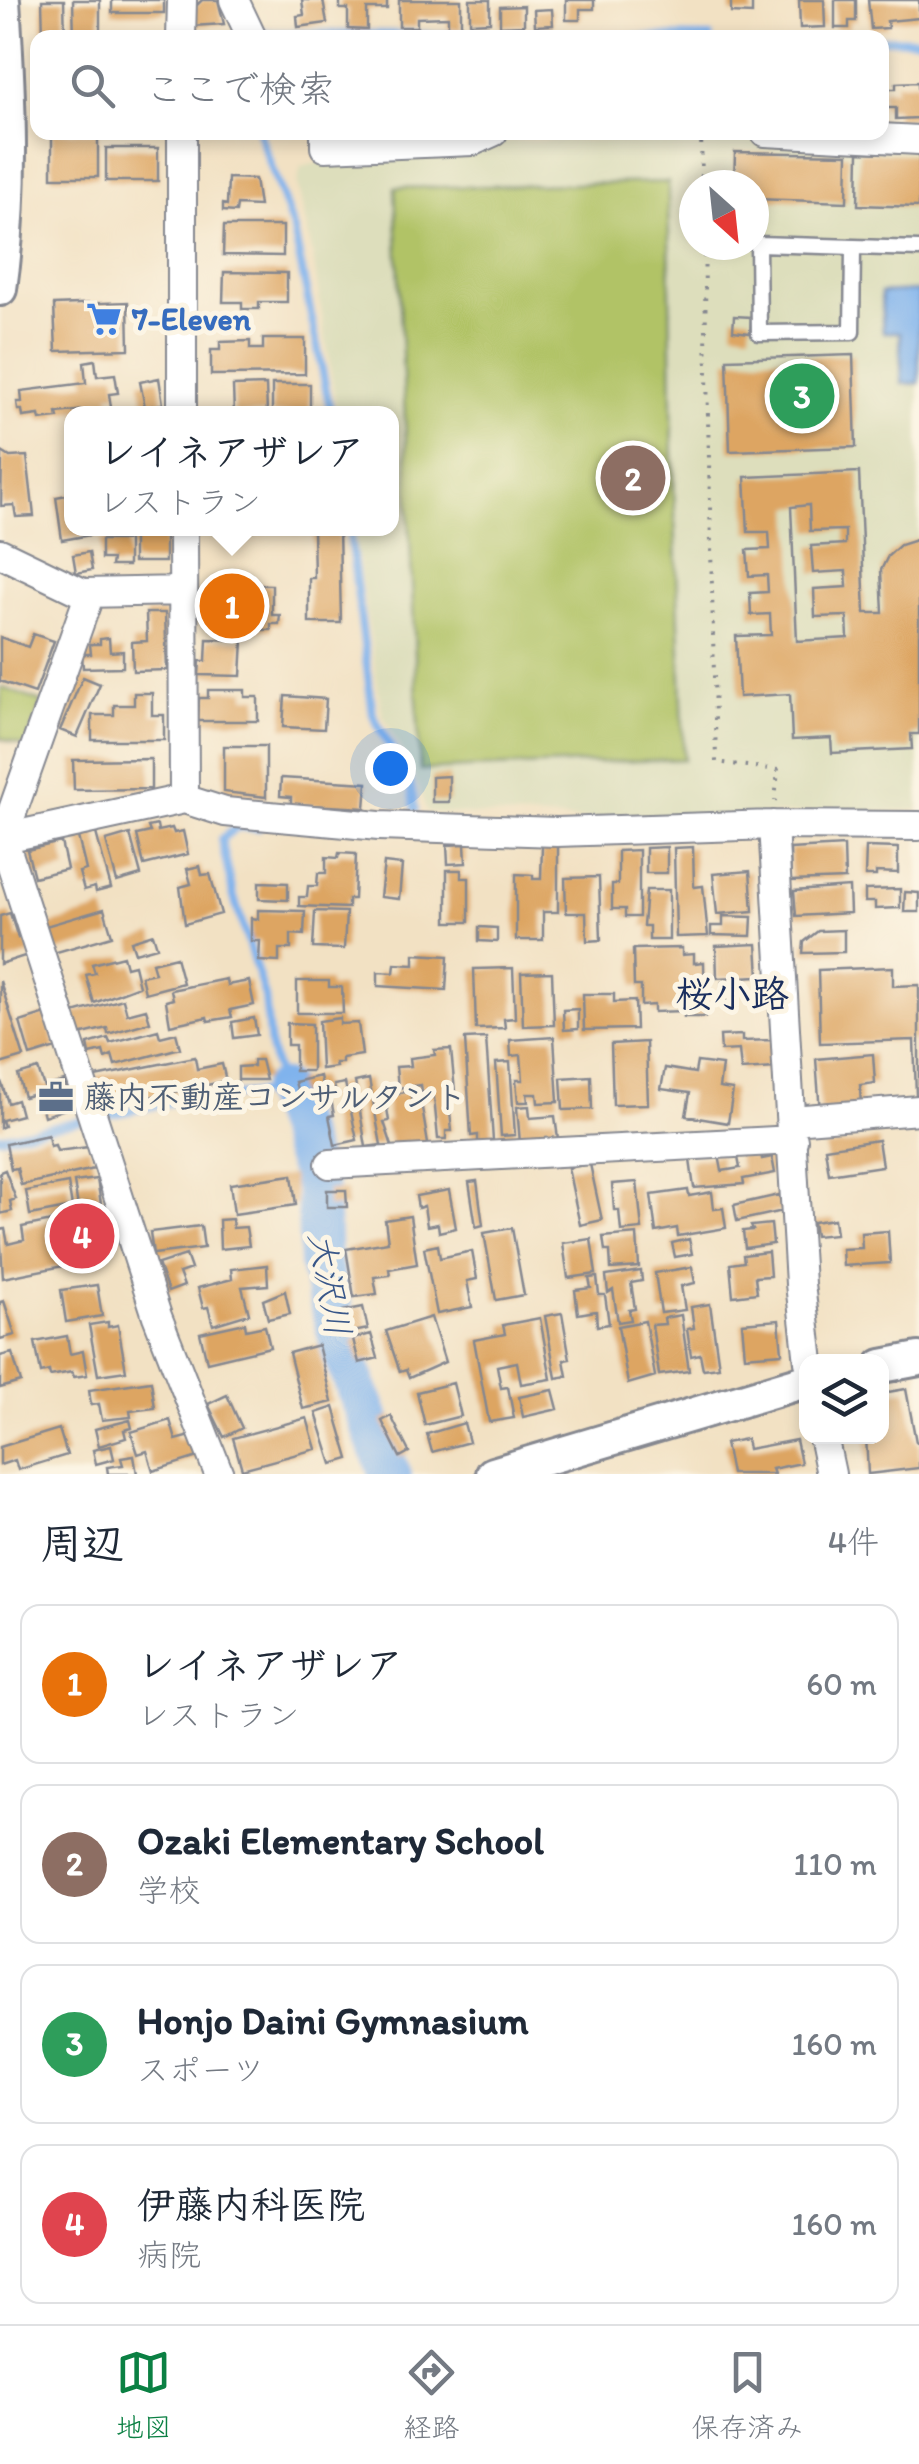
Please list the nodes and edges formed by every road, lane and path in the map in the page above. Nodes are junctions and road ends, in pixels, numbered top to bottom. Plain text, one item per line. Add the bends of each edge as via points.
1 (3, 0) edge
2 (182, 0) edge
3 (234, 0) edge
4 (182, 30) edge
5 (248, 30) edge
6 (889, 138) edge
7 (182, 140) edge
8 (326, 140) edge
9 (475, 140) edge
10 (701, 140) edge
11 (919, 140) edge
12 (702, 170) edge
13 (853, 249) junction
14 (919, 249) edge
15 (704, 260) edge
16 (0, 289) edge
17 (182, 406) edge
18 (182, 536) edge
19 (0, 553) edge
20 (183, 591) junction
21 (90, 593) junction
22 (184, 799) junction
23 (773, 825) junction
24 (919, 826) edge
25 (2, 839) edge
26 (919, 1110) edge
27 (793, 1130) junction
28 (330, 1164) dead end
29 (807, 1354) edge
30 (919, 1359) edge
31 (889, 1365) edge
32 (799, 1383) edge
33 (825, 1444) edge
34 (220, 1474) edge
35 (493, 1474) edge
36 (831, 1474) edge

1 - 16 street via 12,143
2 - 4 street
3 - 5 street
6 - 11 street
7 - 17 street
8 - 9 street via 326,147
10 - 12 path
13 - 13 lane via 852,332 759,333 758,244
13 - 14 lane
15 - 23 path via 716,762 778,770
18 - 20 street
19 - 21 street
20 - 21 street
20 - 22 street
21 - 25 street
22 - 23 street via 224,812 379,826 557,832
22 - 25 street
23 - 24 street
23 - 27 street
25 - 34 street via 156,1316
26 - 27 street
27 - 28 street
27 - 29 street
30 - 31 street
32 - 35 street
33 - 36 street

